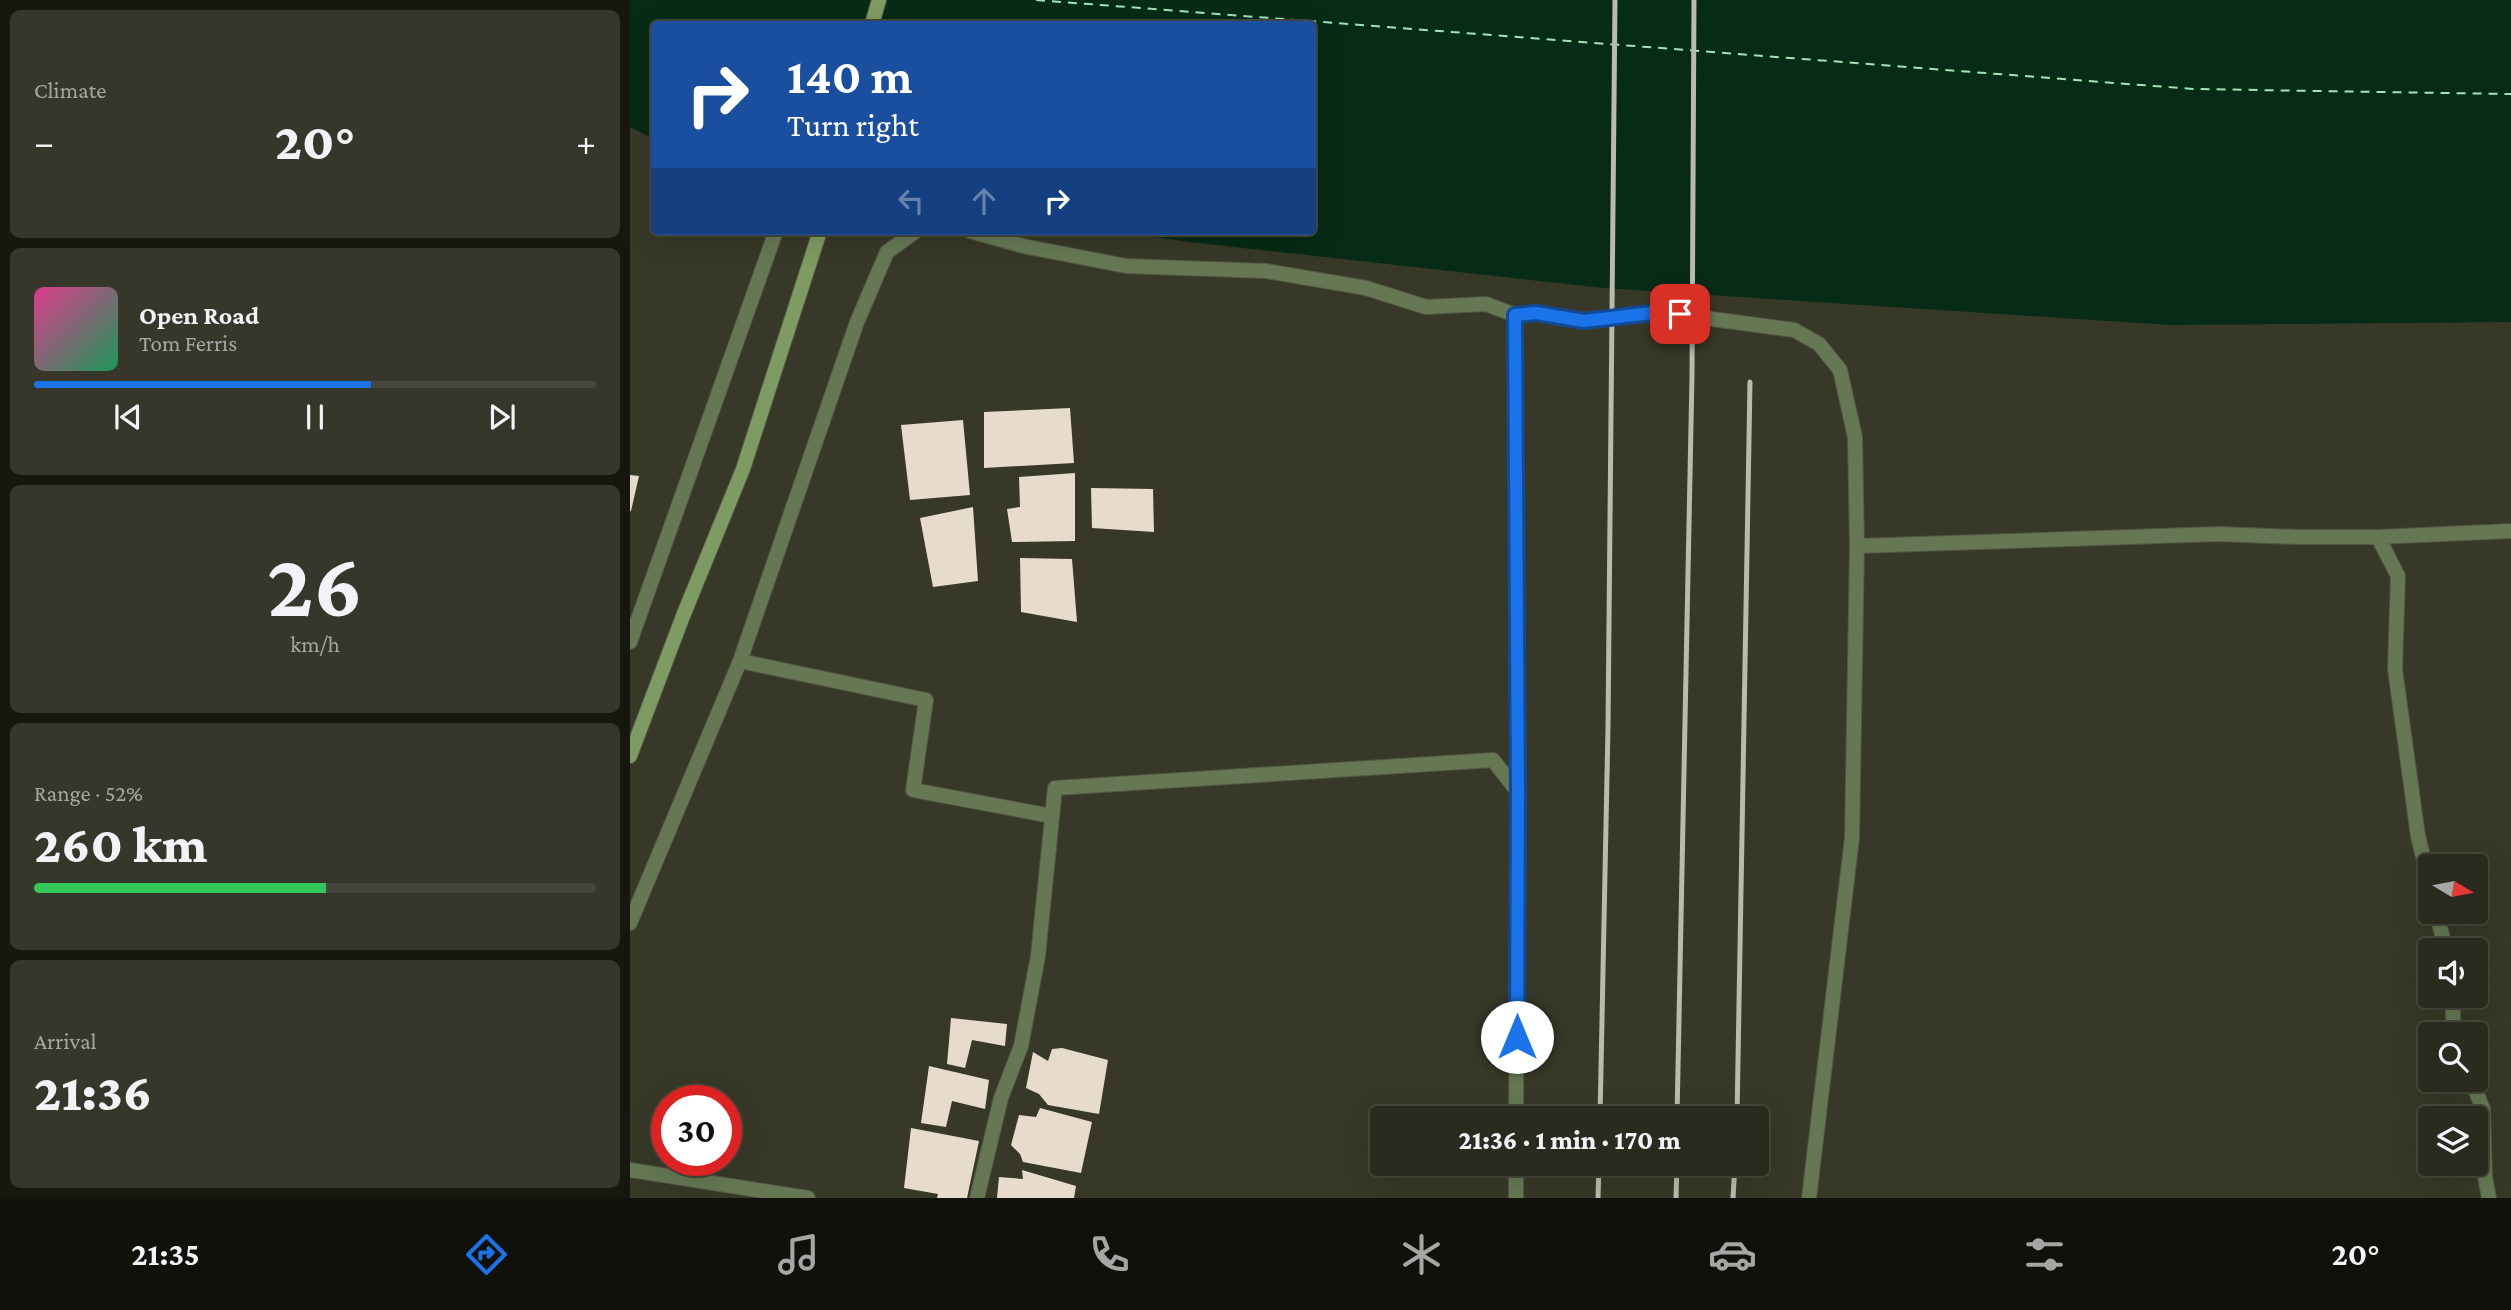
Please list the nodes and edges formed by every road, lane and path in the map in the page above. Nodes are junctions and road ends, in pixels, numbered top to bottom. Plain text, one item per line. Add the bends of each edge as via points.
1 (879, 0) edge
2 (873, 21) edge
3 (775, 235) edge
4 (905, 235) edge
5 (984, 235) edge
6 (818, 237) edge
7 (1515, 315) junction
8 (2511, 531) edge
9 (2378, 537) junction
10 (1857, 546) junction
11 (630, 593) edge
12 (646, 597) junction
13 (630, 642) edge
14 (740, 661) junction
15 (630, 756) edge
16 (1518, 792) junction
17 (1052, 816) junction
18 (2422, 854) edge
19 (630, 923) edge
20 (2476, 1092) edge
21 (1516, 1106) edge
22 (630, 1170) edge
23 (1516, 1176) edge
24 (808, 1198) edge
25 (977, 1198) edge
26 (1516, 1198) edge
27 (1809, 1198) edge
28 (2489, 1198) edge

1 - 2 main road
3 - 12 street
4 - 14 street via 887,253 857,322
5 - 7 street via 1126,265 1266,271 1366,288 1426,307 1486,304
6 - 15 main road via 743,469
7 - 10 street via 1536,313 1584,321 1660,312 1794,330 1819,344 1840,370 1855,437
7 - 16 street
8 - 9 street
9 - 10 street via 2219,534
9 - 18 street via 2398,576 2395,669
10 - 27 street via 1853,838
11 - 12 street
12 - 13 street
14 - 17 street via 926,700 913,790
14 - 19 street
16 - 17 street via 1493,760 1055,789
16 - 21 street
17 - 25 street via 1038,956 1021,1045 1001,1098
20 - 28 street via 2483,1109
22 - 24 street
23 - 26 street

